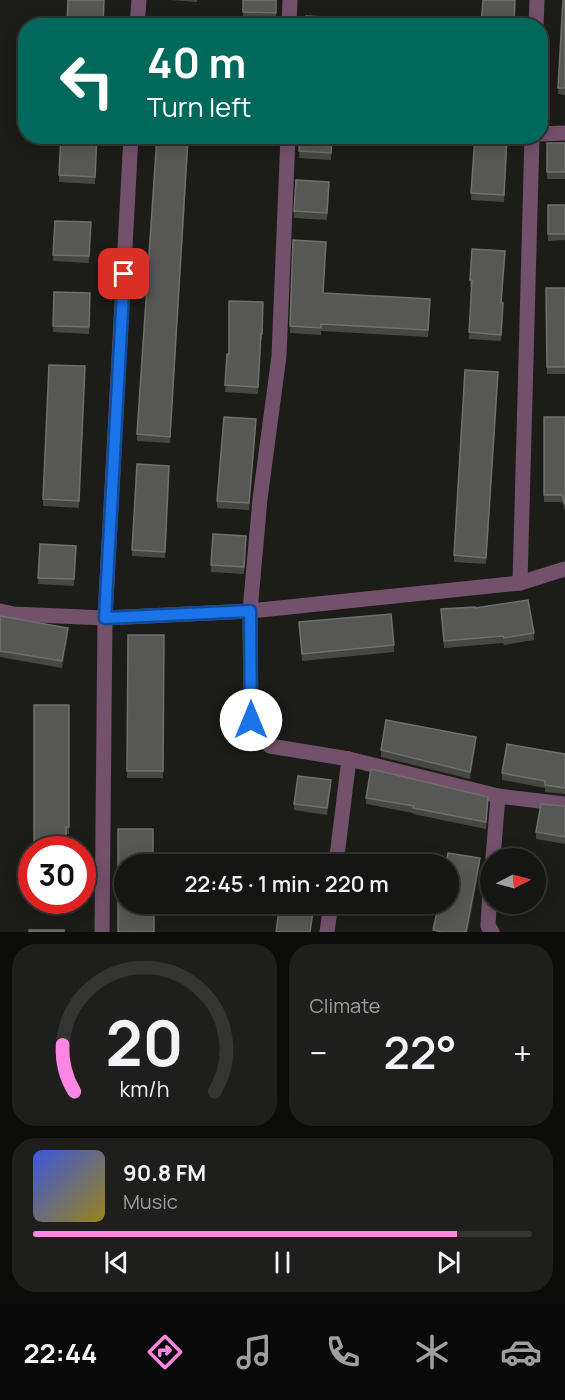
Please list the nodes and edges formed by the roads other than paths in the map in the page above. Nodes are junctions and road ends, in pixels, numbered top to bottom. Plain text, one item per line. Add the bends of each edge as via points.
1 (139, 0) edge
2 (290, 0) edge
3 (537, 0) edge
4 (138, 18) edge
5 (289, 18) edge
6 (536, 18) edge
7 (565, 133) edge
8 (548, 134) edge
9 (131, 144) edge
10 (288, 144) edge
11 (532, 144) edge
12 (565, 569) edge
13 (520, 583) junction
14 (0, 611) edge
15 (250, 611) junction
16 (105, 618) junction
17 (349, 759) junction
18 (498, 796) junction
19 (565, 804) edge
20 (494, 848) edge
21 (337, 854) edge
22 (329, 914) edge
23 (489, 914) edge
24 (102, 932) edge
25 (327, 932) edge
26 (492, 932) edge

1 - 4 street
2 - 5 street
3 - 6 street
7 - 8 street
9 - 16 street
10 - 15 street via 279,356
11 - 13 street
12 - 13 street
13 - 15 street
14 - 16 street
15 - 16 street
15 - 17 street via 251,720 256,734 270,746
16 - 24 street
17 - 18 street
17 - 21 street
18 - 19 street
18 - 20 street
22 - 25 street
23 - 26 street

